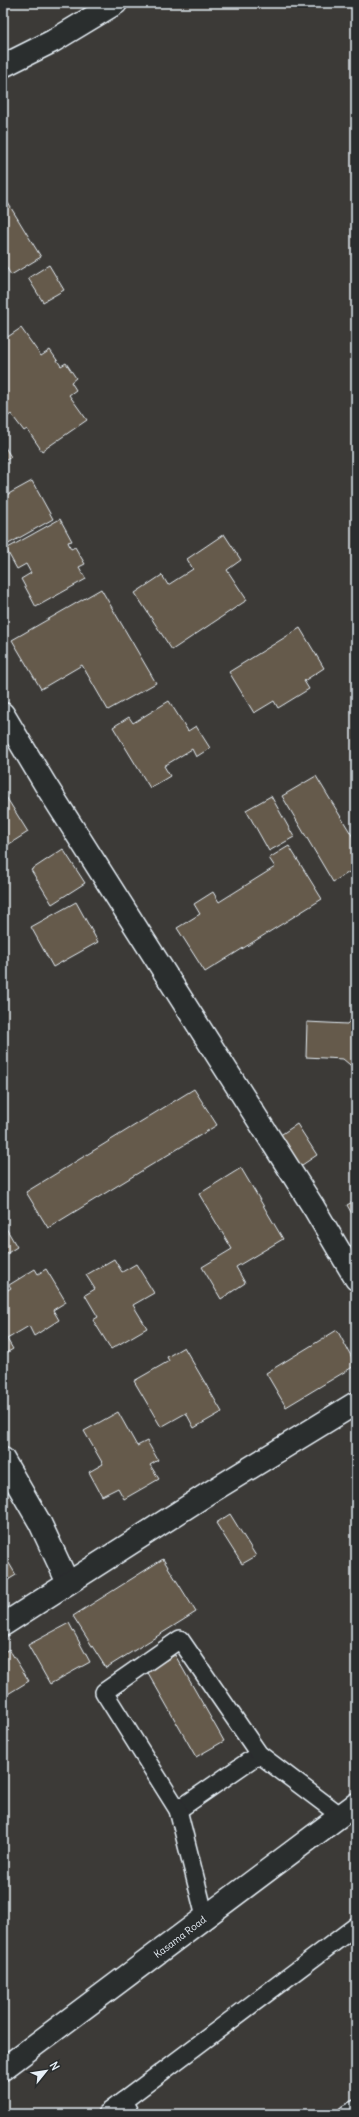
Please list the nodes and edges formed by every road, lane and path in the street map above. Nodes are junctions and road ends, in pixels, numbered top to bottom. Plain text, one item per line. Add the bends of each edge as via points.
1 (116, 3) edge
2 (3, 66) edge
3 (3, 714) edge
4 (356, 1279) edge
5 (356, 1403) edge
6 (3, 1459) edge
7 (68, 1583) junction
8 (3, 1624) edge
9 (259, 1754) junction
10 (178, 1810) junction
11 (349, 1810) edge
12 (206, 1917) junction
13 (356, 1926) edge
14 (3, 2069) edge
15 (127, 2108) edge
16 (356, 2109) edge
17 (106, 2114) edge
18 (347, 2114) edge

1 - 2 street via 53,41
3 - 4 street via 306,1195
5 - 7 street
6 - 7 street via 40,1523
7 - 8 street
9 - 10 lane
9 - 10 lane via 180,1639 104,1692
9 - 11 lane
10 - 12 lane
11 - 12 street, Kasama Road
12 - 14 street, Kasama Road
13 - 15 lane
15 - 17 lane
16 - 18 lane

